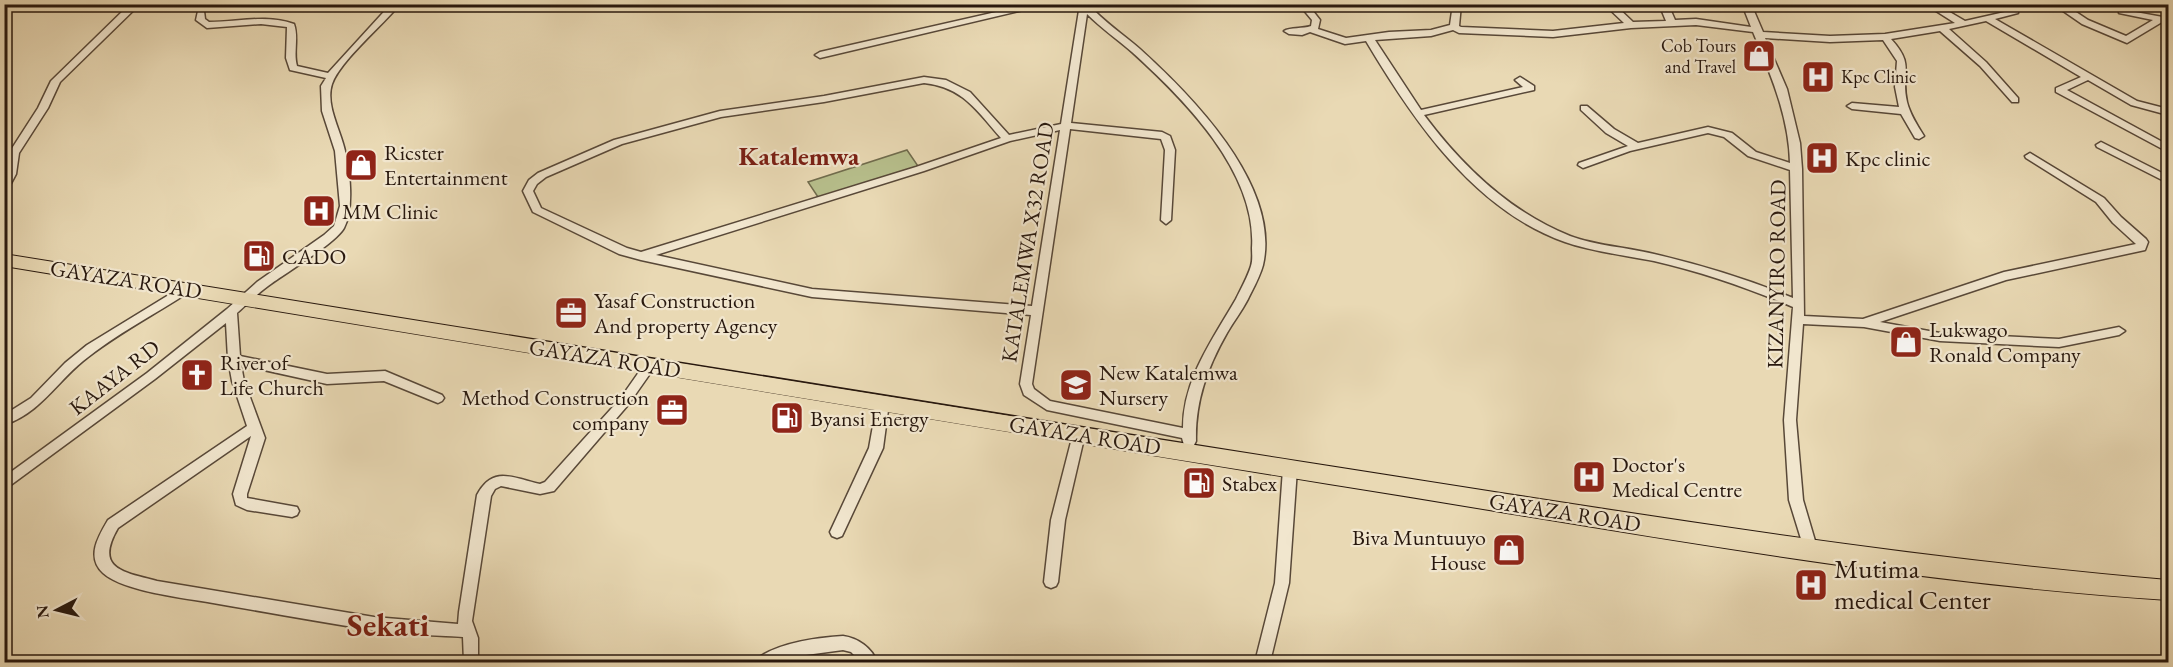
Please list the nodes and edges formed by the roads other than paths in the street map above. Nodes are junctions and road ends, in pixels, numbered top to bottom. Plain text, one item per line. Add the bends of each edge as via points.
1 (136, 4) edge
2 (396, 4) edge
3 (1045, 4) edge
4 (1457, 4) edge
5 (1608, 4) edge
6 (1663, 4) edge
7 (1746, 4) edge
8 (1929, 4) edge
9 (2057, 4) edge
10 (1084, 5) edge
11 (1306, 8) dead end
12 (2015, 10) dead end
13 (2122, 11) dead end
14 (201, 13) dead end
15 (1989, 19) junction
16 (2165, 21) edge
17 (1672, 22) junction
18 (1964, 24) junction
19 (1632, 25) junction
20 (1454, 27) junction
21 (1941, 27) junction
22 (1312, 30) junction
23 (1289, 31) dead end
24 (1758, 32) junction
25 (1885, 37) junction
26 (1369, 38) junction
27 (820, 56) dead end
28 (330, 76) junction
29 (2086, 78) junction
30 (1520, 80) dead end
31 (2014, 100) dead end
32 (1852, 106) dead end
33 (1584, 108) dead end
34 (1905, 111) junction
35 (2169, 112) edge
36 (1419, 113) junction
37 (1066, 126) junction
38 (1919, 136) dead end
39 (1007, 139) junction
40 (2100, 145) dead end
41 (1637, 147) junction
42 (2169, 149) edge
43 (2030, 156) dead end
44 (1583, 165) dead end
45 (1797, 169) junction
46 (2167, 176) edge
47 (4, 188) edge
48 (1166, 220) dead end
49 (641, 256) junction
50 (4, 260) edge
51 (184, 289) junction
52 (238, 305) junction
53 (1799, 305) junction
54 (1037, 311) junction
55 (1798, 320) junction
56 (1863, 323) junction
57 (2119, 331) dead end
58 (234, 359) junction
59 (650, 365) junction
60 (438, 398) dead end
61 (883, 403) junction
62 (4, 420) edge
63 (255, 427) junction
64 (1079, 434) junction
65 (1189, 443) junction
66 (1290, 469) junction
67 (4, 485) edge
68 (292, 511) dead end
69 (837, 532) dead end
70 (1811, 550) junction
71 (1051, 582) dead end
72 (2169, 590) edge
73 (469, 631) junction
74 (471, 663) edge
75 (764, 663) edge
76 (870, 663) edge
77 (1263, 663) edge

1 - 47 street via 56,81 14,153
2 - 28 street
3 - 27 street
4 - 20 street
5 - 19 street
6 - 17 street
7 - 24 street, KIZANYIRO ROAD
8 - 18 street
9 - 16 street via 2085,22 2127,40
10 - 37 street, KATALEMWA X32 ROAD
10 - 65 street via 1167,81 1218,138 1252,196 1257,215 1255,273 1208,359 1189,411
11 - 22 street via 1316,20
12 - 15 street
13 - 16 street
14 - 28 street via 200,20 207,25 286,23 293,34 293,68
15 - 18 street
15 - 29 street
17 - 19 street
17 - 24 street via 1701,22
18 - 21 street
19 - 20 street via 1544,34
20 - 26 street
21 - 25 street
21 - 31 street via 1983,64
22 - 23 street
22 - 26 street via 1338,40
24 - 25 street via 1830,39
24 - 45 street, KIZANYIRO ROAD via 1782,88
25 - 34 street via 1902,59 1901,97
26 - 36 street via 1391,77
28 - 52 street, KAAYA RD via 326,104 340,151 343,218 328,238
29 - 35 street via 2134,103
29 - 42 street via 2059,90
30 - 36 street via 1531,88
32 - 34 street
33 - 41 street via 1610,131
34 - 38 street
36 - 53 street via 1482,186 1555,234 1719,274
37 - 39 street
37 - 48 street via 1166,138 1170,150
37 - 54 street, KATALEMWA X32 ROAD
39 - 49 street
39 - 49 street via 958,87 924,80 720,114 618,142 533,182 528,191 537,210
40 - 46 street
41 - 44 street
41 - 45 street via 1690,132 1715,131 1728,135 1752,154
43 - 56 street via 2107,205 2117,220 2142,242 2141,247 2004,276
45 - 53 street, KIZANYIRO ROAD
49 - 54 street via 812,294
50 - 51 main road, GAYAZA ROAD
51 - 52 main road, GAYAZA ROAD
51 - 62 street via 80,358 34,405
52 - 58 street
52 - 59 main road, GAYAZA ROAD
52 - 67 street, KAAYA RD via 134,389
53 - 55 street, KIZANYIRO ROAD
54 - 65 street, KATALEMWA X32 ROAD via 1026,373 1029,392 1036,399
55 - 56 street
55 - 70 street, KIZANYIRO ROAD via 1790,420 1796,500
56 - 57 street via 1940,337 2059,343
58 - 60 street via 327,379 385,376
58 - 63 street
59 - 61 main road, GAYAZA ROAD
59 - 73 street via 624,402 549,487 540,489 507,480 495,482 487,489 466,612
61 - 64 main road, GAYAZA ROAD
61 - 69 street via 876,448
63 - 68 street via 258,438 241,501
63 - 73 street via 113,524 105,535 100,560 105,569 157,587 374,624
64 - 65 main road, GAYAZA ROAD
64 - 71 street via 1058,520
65 - 66 main road, GAYAZA ROAD
66 - 70 main road, GAYAZA ROAD
66 - 77 street via 1282,583
70 - 72 main road, GAYAZA ROAD via 2027,578
73 - 74 street
75 - 76 street via 774,655 842,643 857,648

